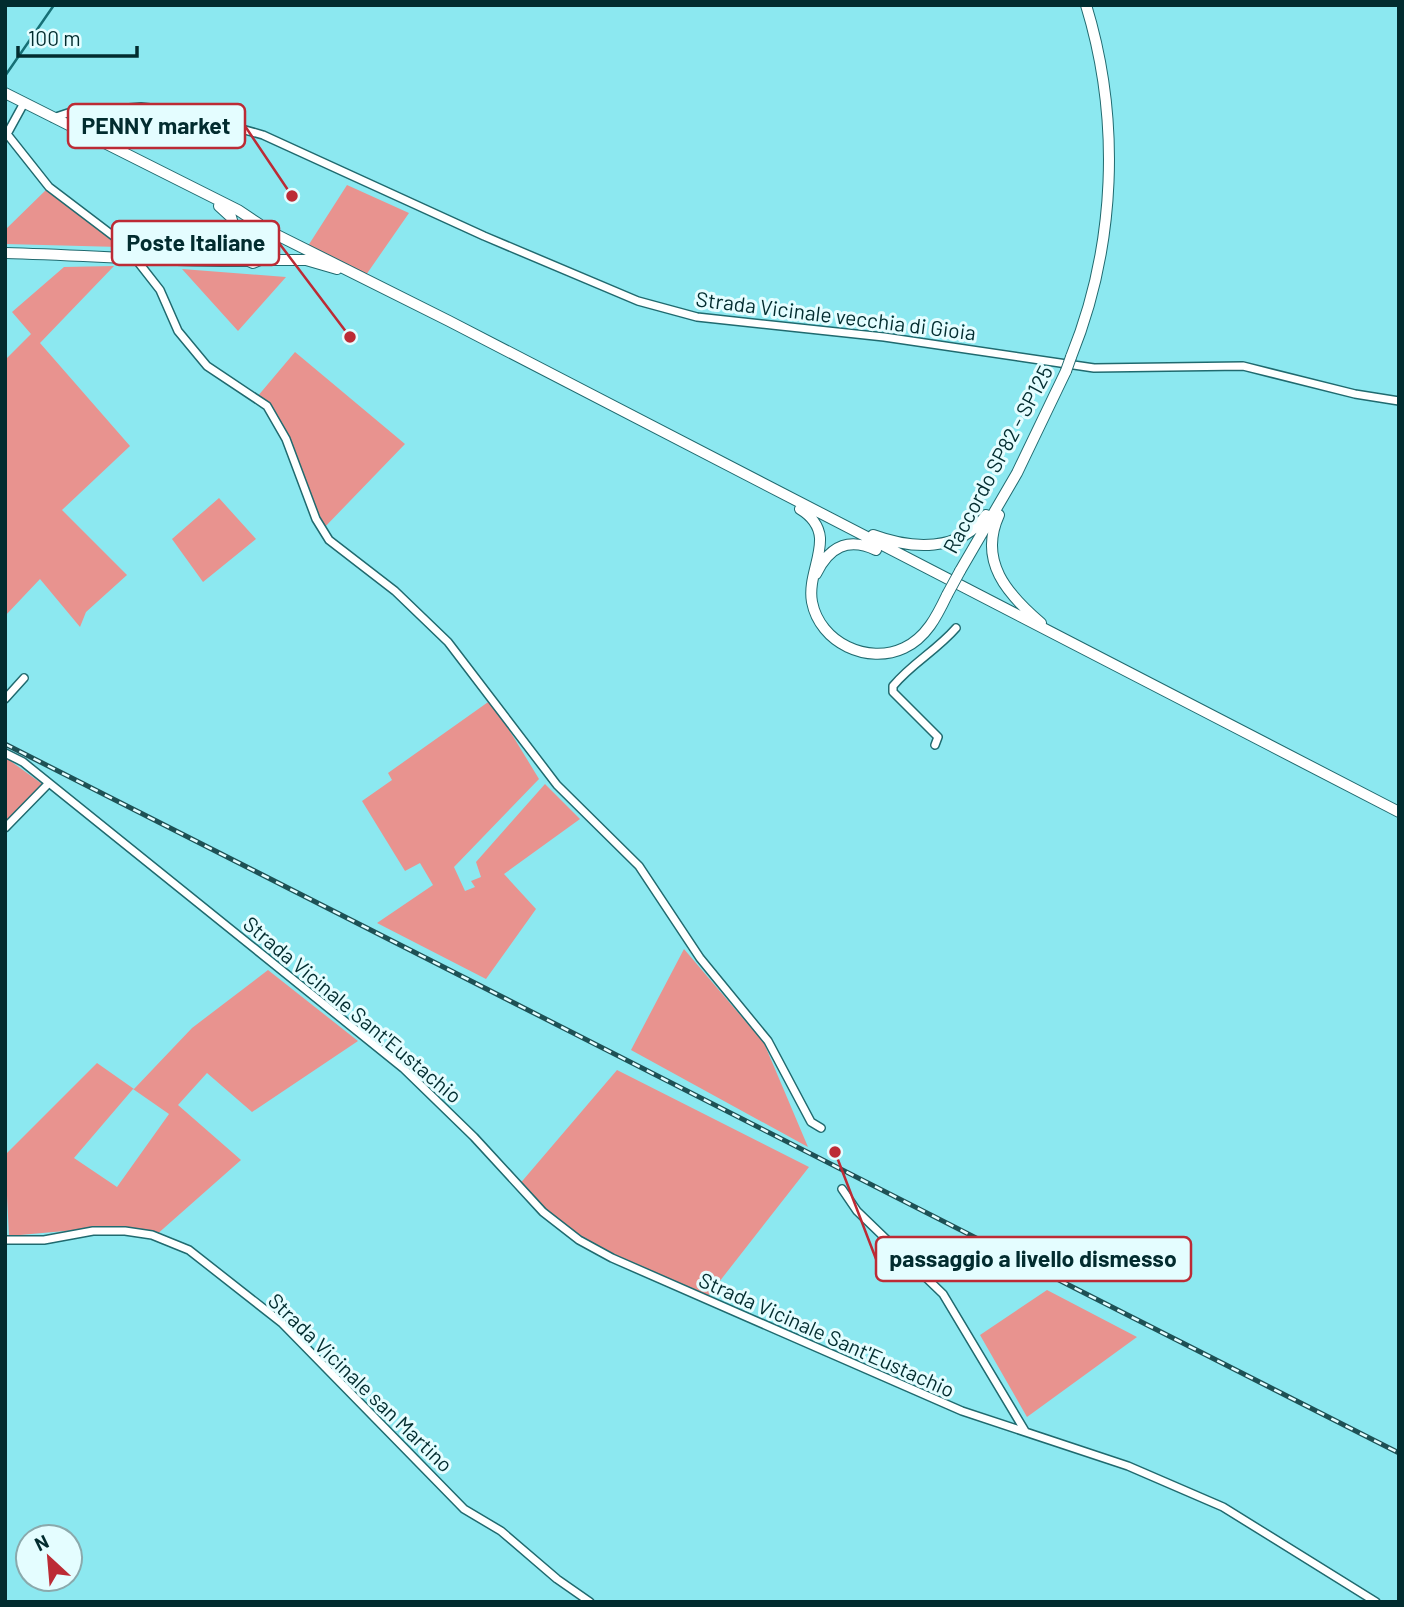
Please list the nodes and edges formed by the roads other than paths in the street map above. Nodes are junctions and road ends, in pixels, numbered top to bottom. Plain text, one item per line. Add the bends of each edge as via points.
1 (1086, 5) edge
2 (5, 93) edge
3 (24, 103) junction
4 (53, 118) junction
5 (208, 196) junction
6 (259, 225) junction
7 (271, 232) junction
8 (237, 240) junction
9 (5, 253) edge
10 (134, 257) junction
11 (148, 257) junction
12 (265, 260) junction
13 (247, 261) junction
14 (385, 288) junction
15 (1399, 401) edge
16 (1012, 481) junction
17 (767, 486) junction
18 (842, 526) junction
19 (930, 570) junction
20 (814, 577) junction
21 (956, 628) dead end
22 (1056, 635) junction
23 (24, 678) dead end
24 (5, 699) edge
25 (934, 745) dead end
26 (5, 754) edge
27 (48, 784) junction
28 (1399, 812) edge
29 (5, 828) edge
30 (821, 1128) dead end
31 (842, 1189) dead end
32 (5, 1240) edge
33 (1025, 1431) junction
34 (590, 1602) edge
35 (1376, 1602) edge

1 - 16 main road, Raccordo SP82 - SP125, bridge via 1106,96 1110,143 1093,289 1066,371
2 - 3 main road
3 - 4 main road
3 - 10 street via 7,134 49,187 114,234
4 - 5 main road
4 - 15 street, Strada Vicinale vecchia di Gioia via 141,107 177,111 263,135 484,236 638,300 697,317 884,337 1094,368 1243,366
5 - 6 main road
5 - 8 main road via 231,217
6 - 7 main road
6 - 8 main road via 244,228
7 - 12 main road via 275,244
7 - 14 main road
8 - 11 main road via 211,256
8 - 13 main road via 239,254
9 - 10 main road
10 - 11 main road
10 - 30 street via 160,290 178,331 200,359 267,406 329,540 395,591 448,642 557,785 639,866 700,958 768,1041 811,1122
11 - 13 main road
12 - 13 main road
12 - 14 main road via 306,260
14 - 17 main road
16 - 18 main road via 971,531 938,544 899,544
16 - 20 main road, Raccordo SP82 - SP125, bridge via 931,625 918,640 893,653 870,656 849,648 825,626 812,601
16 - 22 main road via 993,527 991,556 1002,584
17 - 18 main road
17 - 20 main road via 807,513 817,528 820,537
18 - 19 main road
19 - 20 main road via 851,543 832,550
19 - 22 main road
21 - 25 street via 893,686 893,692 938,737
22 - 28 main road
23 - 24 street
26 - 27 street, Strada Vicinale Sant'Eustachio via 23,762
27 - 29 street
27 - 33 street, Strada Vicinale Sant'Eustachio via 403,1068 535,1205 579,1240 940,1402
31 - 33 street via 857,1211 943,1294
32 - 34 street, Strada Vicinale san Martino via 125,1231 152,1235 188,1250 282,1323 464,1509 501,1531
33 - 35 street, Strada Vicinale Sant'Eustachio via 1128,1466 1223,1507

